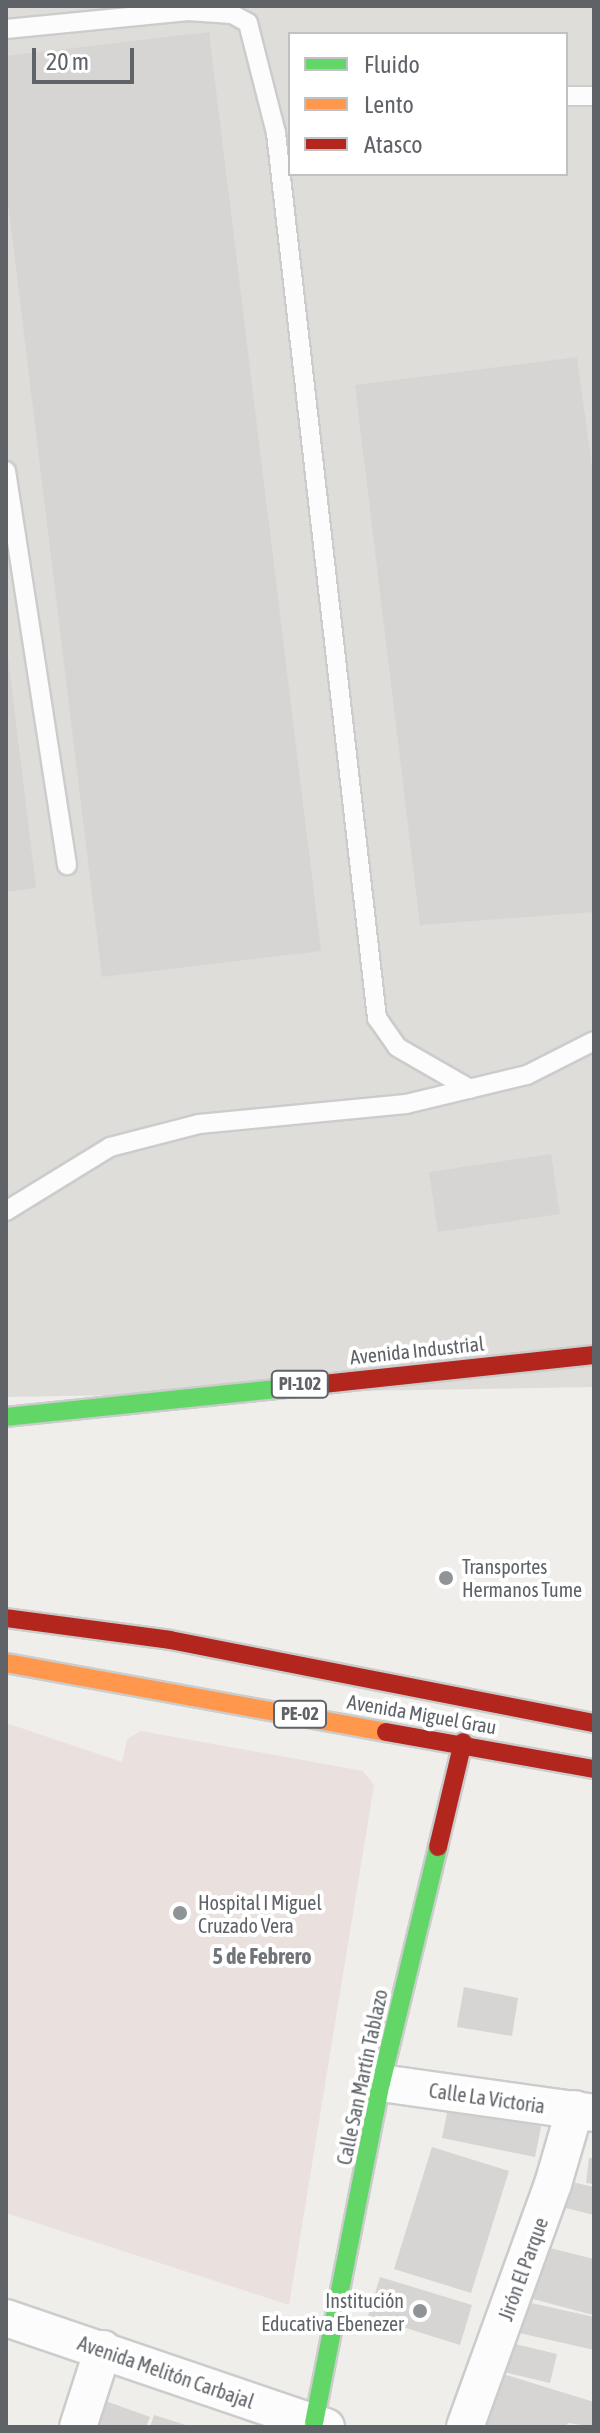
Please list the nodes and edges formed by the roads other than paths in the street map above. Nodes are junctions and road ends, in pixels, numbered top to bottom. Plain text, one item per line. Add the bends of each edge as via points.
1 (6, 29) edge
2 (568, 96) edge
3 (594, 96) edge
4 (283, 132) edge
5 (6, 471) edge
6 (67, 865) dead end
7 (594, 1041) edge
8 (470, 1089) junction
9 (6, 1211) edge
10 (594, 1355) edge
11 (6, 1417) edge
12 (6, 1618) edge
13 (6, 1663) edge
14 (594, 1723) edge
15 (463, 1742) junction
16 (594, 1769) edge
17 (381, 2083) junction
18 (584, 2111) edge
19 (6, 2318) edge
20 (103, 2349) junction
21 (320, 2425) edge
22 (78, 2427) edge
23 (465, 2427) edge

1 - 4 lane via 188,11 232,14 248,23
2 - 3 lane
4 - 8 lane via 377,1018 397,1047
5 - 6 lane
7 - 8 lane via 527,1075
8 - 9 lane via 406,1104 199,1124 110,1147
10 - 11 main road, Avenida Industrial / PI-102
12 - 14 main road, Avenida Miguel Grau / PE-02 via 170,1640
13 - 15 main road, Avenida Miguel Grau / PE-02
15 - 16 main road, Avenida Miguel Grau / PE-02
15 - 17 main road, Calle San Martín Tablazo
17 - 18 street, Calle La Victoria
17 - 21 main road, Calle San Martín Tablazo
18 - 23 street, Jirón El Parque
19 - 20 street, Avenida Melitón Carbajal
20 - 21 street, Avenida Melitón Carbajal
20 - 22 street

